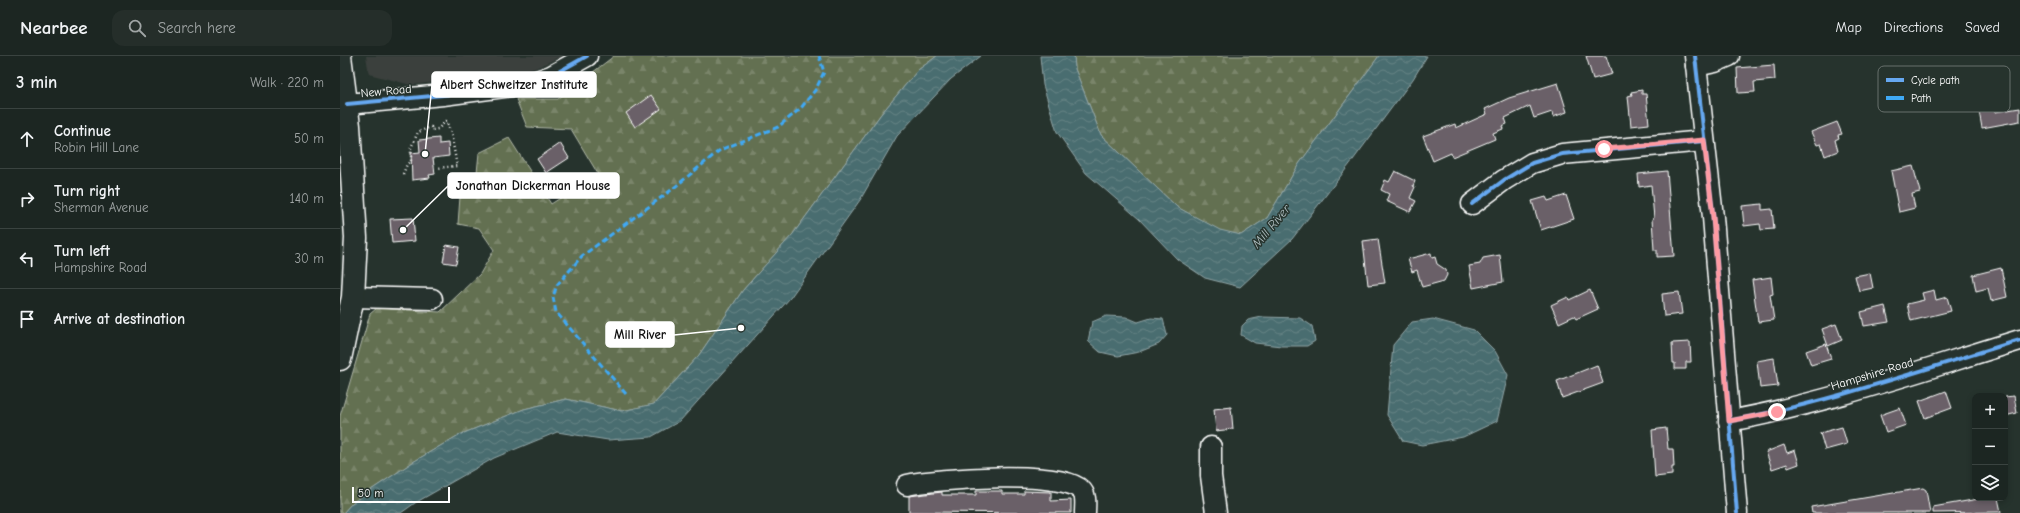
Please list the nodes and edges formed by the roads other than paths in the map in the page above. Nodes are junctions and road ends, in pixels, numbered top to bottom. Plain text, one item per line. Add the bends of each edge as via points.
1 (340, 56) edge
2 (587, 56) edge
3 (1729, 56) edge
4 (1695, 61) edge
5 (347, 104) junction
6 (1704, 140) junction
7 (1472, 204) dead end
8 (353, 297) junction
9 (432, 299) dead end
10 (2020, 340) edge
11 (340, 359) edge
12 (1729, 421) junction
13 (1212, 447) dead end
14 (907, 485) dead end
15 (1085, 513) edge
16 (1216, 513) edge
17 (1736, 513) edge

1 - 5 main road
2 - 5 street, New Road via 551,76 528,84 450,95
3 - 4 street via 1715,62
4 - 6 street
5 - 8 main road via 356,238
6 - 7 street via 1562,154 1532,163
6 - 12 street via 1713,217
8 - 9 street
8 - 11 main road
10 - 12 street, Hampshire Road via 1829,398
12 - 17 street
13 - 16 street via 1211,476
14 - 15 street via 928,481 997,478 1050,479 1070,483 1082,490 1085,497

